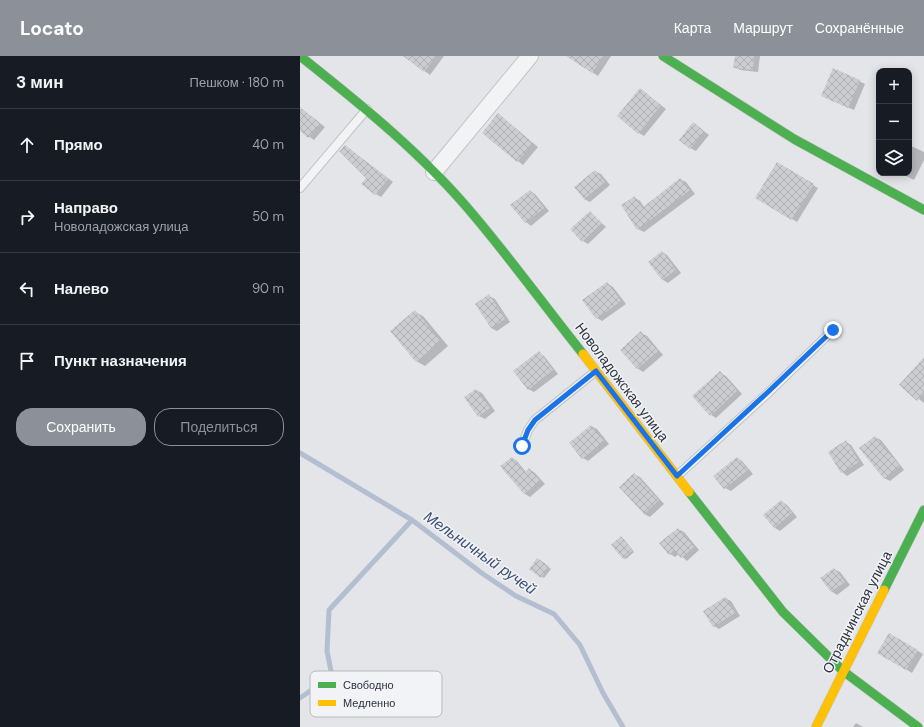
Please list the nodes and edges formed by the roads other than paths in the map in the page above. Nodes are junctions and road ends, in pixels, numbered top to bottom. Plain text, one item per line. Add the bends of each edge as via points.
1 (300, 56) edge
2 (530, 56) edge
3 (663, 56) edge
4 (367, 109) junction
5 (434, 172) junction
6 (300, 188) edge
7 (924, 210) edge
8 (833, 330) dead end
9 (596, 371) junction
10 (522, 446) dead end
11 (677, 476) junction
12 (924, 510) edge
13 (843, 671) junction
14 (816, 727) edge
15 (918, 727) edge

1 - 4 street, Новоладожская улица
2 - 5 street
3 - 7 street via 794,139
4 - 5 street, Новоладожская улица
4 - 6 lane
5 - 9 street, Новоладожская улица via 476,217
8 - 11 lane
9 - 10 lane via 535,420
9 - 11 street, Новоладожская улица
11 - 13 street, Новоладожская улица via 784,612
12 - 13 street, Отраднинская улица
13 - 14 street, Отраднинская улица
13 - 15 street, Новоладожская улица

